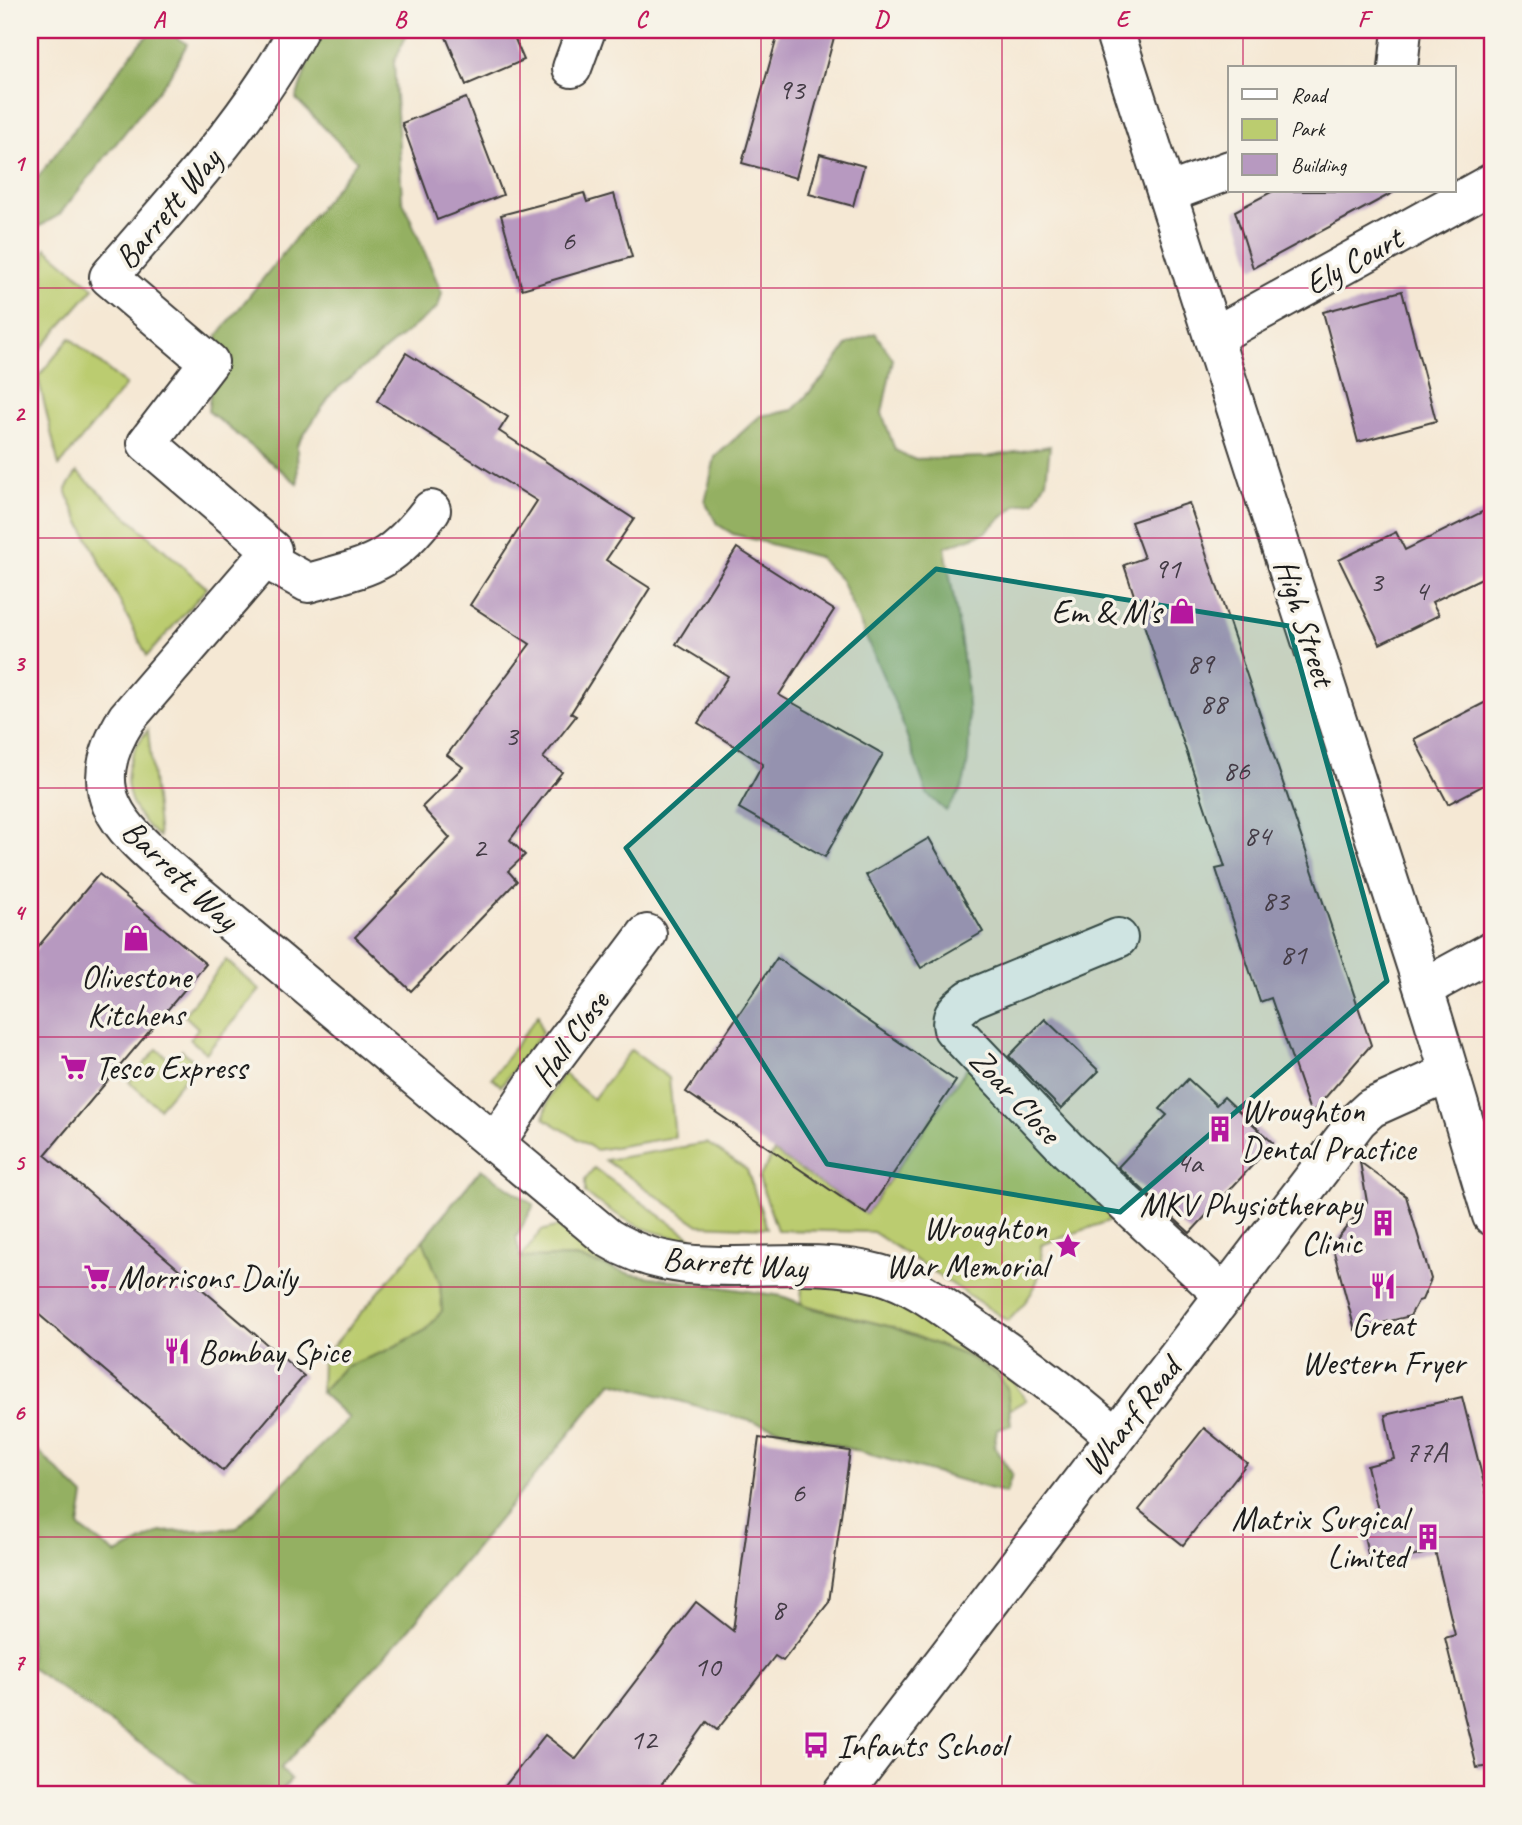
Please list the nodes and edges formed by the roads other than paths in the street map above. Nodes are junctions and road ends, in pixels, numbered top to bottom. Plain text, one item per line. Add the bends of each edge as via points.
1 (298, 30) edge
2 (586, 30) edge
3 (1114, 30) edge
4 (1402, 30) edge
5 (1398, 66) edge
6 (572, 68) dead end
7 (1228, 171) edge
8 (1492, 183) edge
9 (1168, 193) junction
10 (1213, 337) junction
11 (430, 510) dead end
12 (265, 559) junction
13 (647, 934) dead end
14 (1118, 938) dead end
15 (1492, 951) edge
16 (1424, 988) junction
17 (1449, 1073) junction
18 (495, 1144) junction
19 (1492, 1216) edge
20 (1224, 1295) junction
21 (1114, 1436) junction
22 (842, 1795) edge

1 - 12 street, Barrett Way via 248,111 109,277 209,362 146,443 272,550
2 - 6 street
3 - 9 street, High Street
4 - 5 street
7 - 9 street
8 - 10 street, Ely Court
9 - 10 street, High Street
10 - 16 street, High Street
11 - 12 street via 408,540 384,559 350,571 308,583
12 - 18 street, Barrett Way via 120,729 105,765 111,806 124,826 165,866
13 - 18 street, Hall Close
14 - 20 street, Zoar Close via 970,999 955,1012 953,1029 1068,1150
15 - 16 street
16 - 17 street, High Street
17 - 19 street, High Street
17 - 20 street, Wharf Road via 1366,1112
18 - 21 street, Barrett Way via 608,1238 644,1256 707,1267 845,1269 878,1273 917,1289 1066,1394
20 - 21 street, Wharf Road
21 - 22 street, Wharf Road

